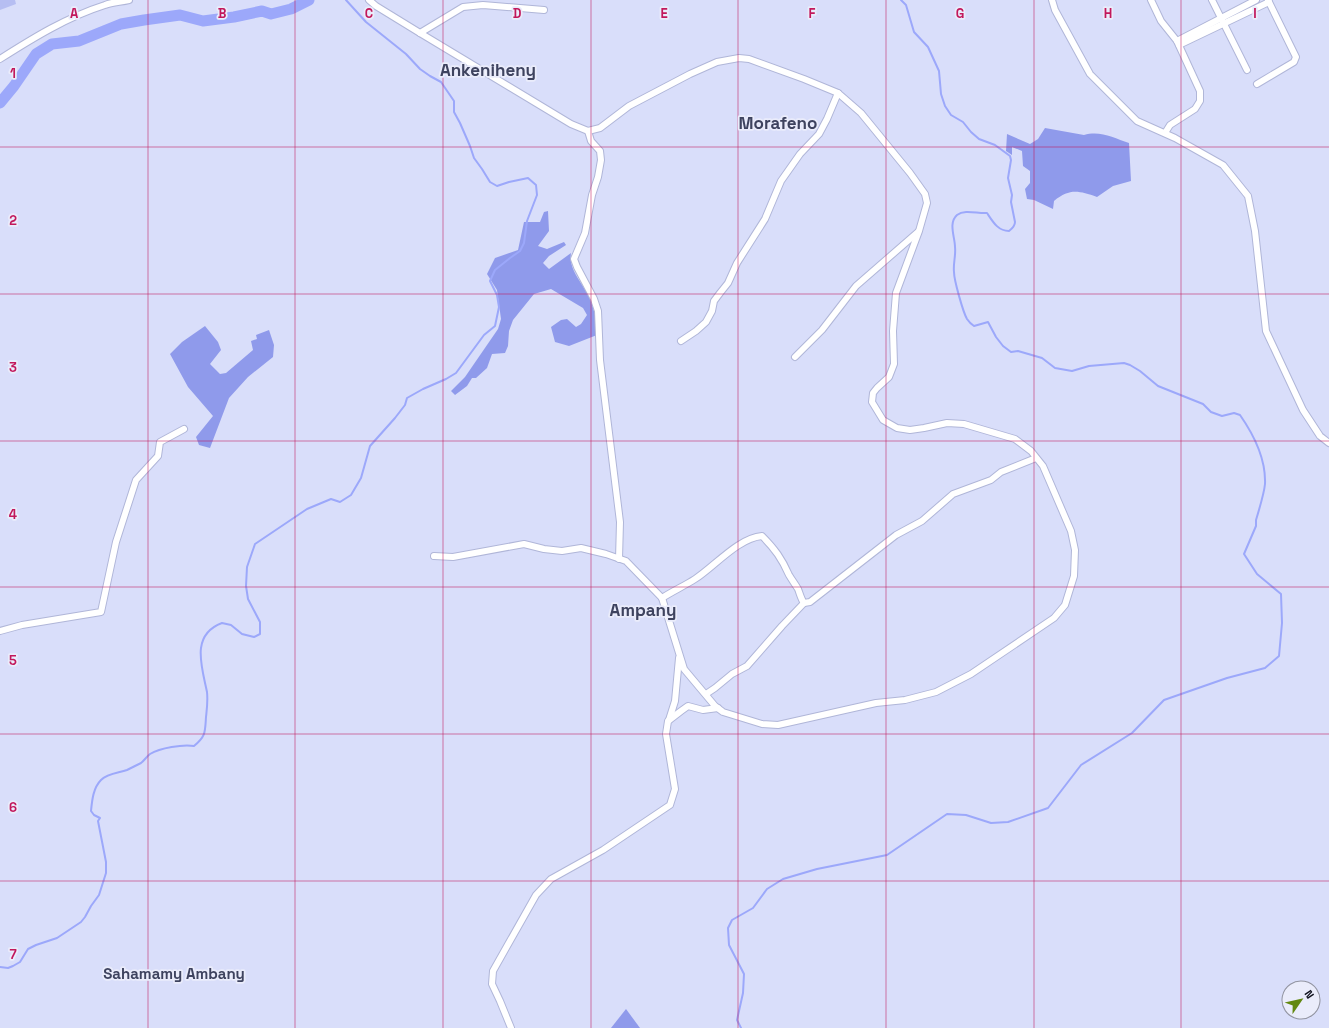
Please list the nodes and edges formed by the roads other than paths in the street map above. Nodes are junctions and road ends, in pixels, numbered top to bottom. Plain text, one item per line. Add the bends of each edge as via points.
1 (129, 0) edge
2 (369, 0) edge
3 (1052, 0) edge
4 (1151, 0) edge
5 (1212, 0) edge
6 (1256, 0) edge
7 (1268, 1) edge
8 (544, 10) dead end
9 (1222, 20) junction
10 (420, 34) junction
11 (1178, 43) junction
12 (0, 59) edge
13 (1247, 70) dead end
14 (1257, 84) dead end
15 (838, 93) junction
16 (588, 131) junction
17 (1165, 133) junction
18 (919, 231) junction
19 (681, 341) dead end
20 (795, 357) dead end
21 (184, 429) dead end
22 (1329, 443) edge
23 (1036, 458) junction
24 (434, 556) dead end
25 (619, 559) junction
26 (662, 598) junction
27 (804, 603) junction
28 (0, 631) edge
29 (679, 656) junction
30 (706, 694) junction
31 (718, 708) junction
32 (668, 721) junction
33 (511, 1028) edge

1 - 12 street via 105,5 55,26
2 - 10 street
3 - 17 street via 1090,74 1137,121
4 - 11 street via 1161,21
5 - 9 street
6 - 9 street
7 - 9 street
7 - 14 street via 1296,57 1294,62
8 - 10 street via 483,5 463,8
9 - 11 street
9 - 13 street
10 - 16 street via 571,124
11 - 17 street via 1200,91 1200,101 1195,109 1170,125
15 - 16 street via 756,61 739,58 717,62 690,74 629,106 600,128
15 - 18 street via 861,113 925,194 927,203
15 - 19 street via 819,134 800,154 781,181 765,219 737,263 728,283 714,301 706,322
16 - 25 street via 591,141 600,151 601,160 585,233 574,259 598,311 600,360 620,522
17 - 22 street via 1223,165 1248,196 1255,231 1266,331 1303,410 1320,436
18 - 20 street via 856,286 822,330
18 - 23 street via 896,293 894,364 889,377 872,393 872,402 883,420 897,428 910,430 947,423 964,424 1015,438
21 - 28 street via 160,442 158,456 136,480 116,542 101,612
23 - 27 street via 1001,472 991,480 953,494 922,521 896,535 810,602
23 - 31 street via 1043,466 1071,531 1075,550 1074,576 1065,605 1054,618 971,674 936,692 778,725 762,724
24 - 25 street via 453,557 524,544 544,549 581,548
25 - 26 street via 626,561
26 - 27 street via 695,579 730,551 757,536 762,536 784,563
26 - 29 street
27 - 30 street via 747,666
29 - 30 street via 684,669
29 - 32 street via 675,702
30 - 31 street
31 - 32 street via 703,710 688,706
32 - 33 street via 666,734 675,789 670,805 603,850 551,879 536,895 492,971 492,984

